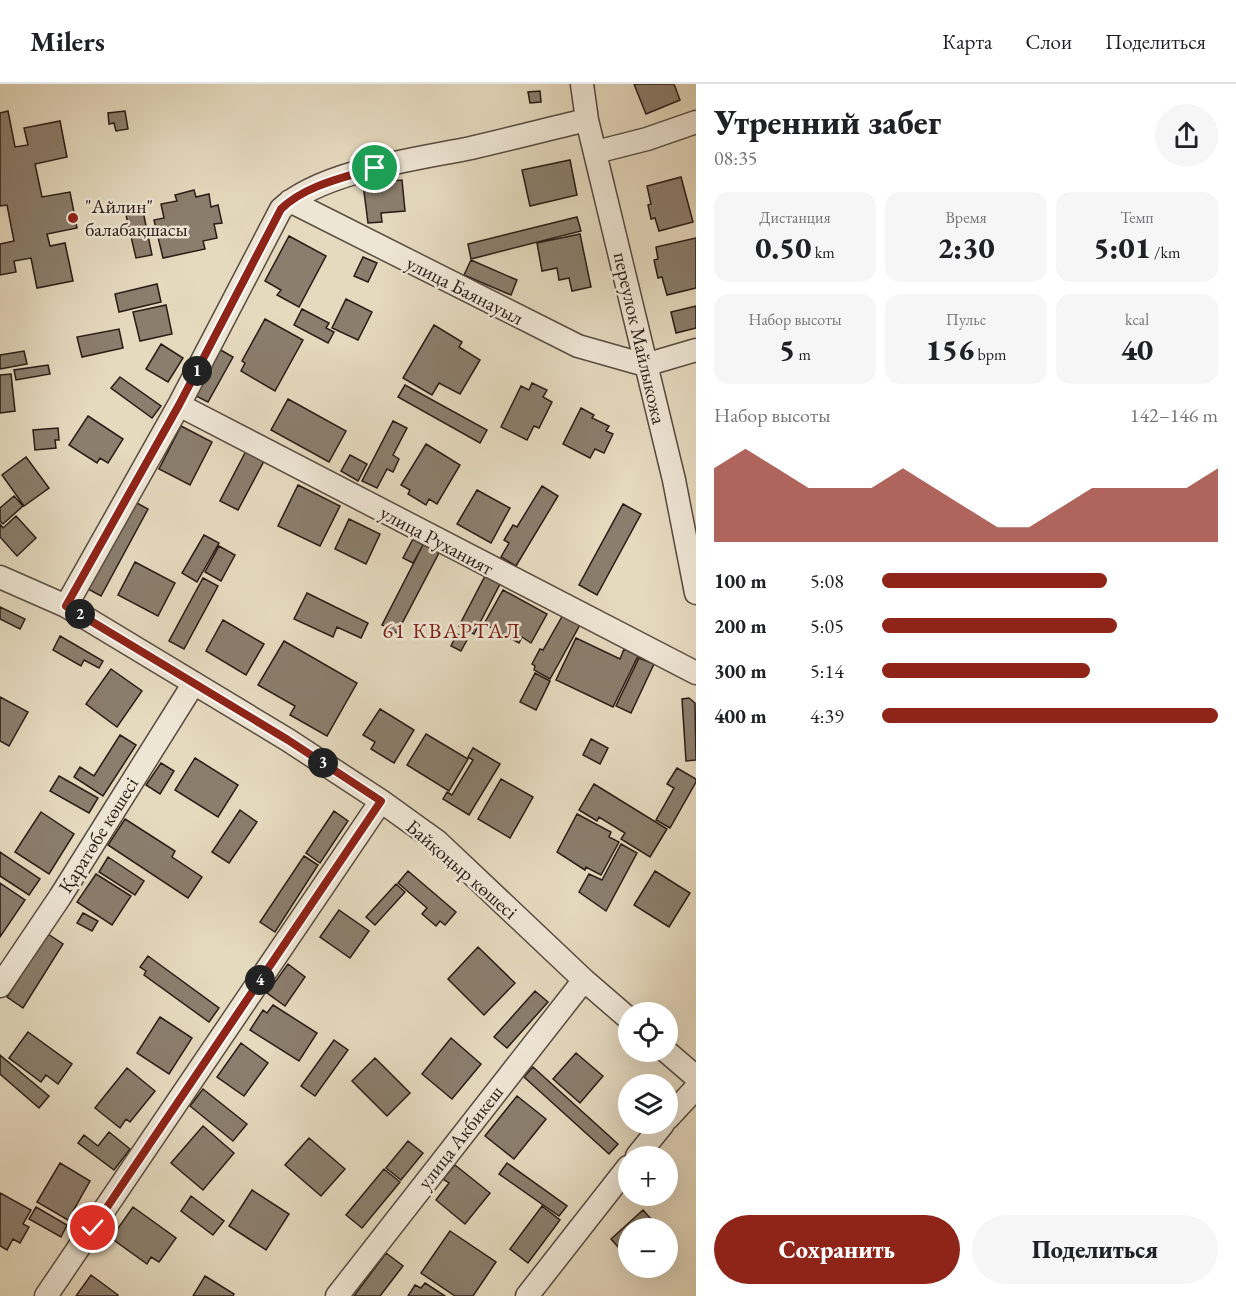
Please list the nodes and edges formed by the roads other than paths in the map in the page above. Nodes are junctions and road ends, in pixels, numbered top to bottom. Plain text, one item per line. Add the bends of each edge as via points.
1 (582, 84) edge
2 (587, 120) junction
3 (696, 122) edge
4 (596, 152) junction
5 (290, 201) junction
6 (696, 350) edge
7 (645, 365) junction
8 (179, 405) junction
9 (0, 577) edge
10 (696, 593) edge
11 (66, 606) junction
12 (696, 673) edge
13 (194, 683) junction
14 (381, 801) junction
15 (584, 980) junction
16 (0, 986) edge
17 (618, 1009) edge
18 (678, 1061) edge
19 (696, 1077) edge
20 (696, 1088) edge
21 (678, 1107) edge
22 (655, 1134) edge
23 (645, 1146) edge
24 (618, 1180) edge
25 (46, 1296) edge
26 (337, 1296) edge
27 (527, 1296) edge

1 - 2 street, переулок Майлыкожа
2 - 4 street, переулок Майлыкожа
2 - 5 street via 375,168 317,186
3 - 4 street
4 - 7 street, переулок Майлыкожа
5 - 7 street, улица Баянауыл via 571,343
5 - 8 street via 281,209
6 - 7 street
7 - 10 street, переулок Майлыкожа via 674,480
8 - 11 street
8 - 12 street, улица Руханият
9 - 11 street, Байқоңыр көшесі
11 - 13 street, Байқоңыр көшесі
13 - 14 street, Байқоңыр көшесі
13 - 16 street, Қаратөбе көшесі
14 - 15 street, Байқоңыр көшесі via 438,842
14 - 25 street
15 - 17 street, Байқоңыр көшесі
15 - 26 street, улица Акбикеш
18 - 19 street
20 - 21 street
22 - 23 street
24 - 27 street

